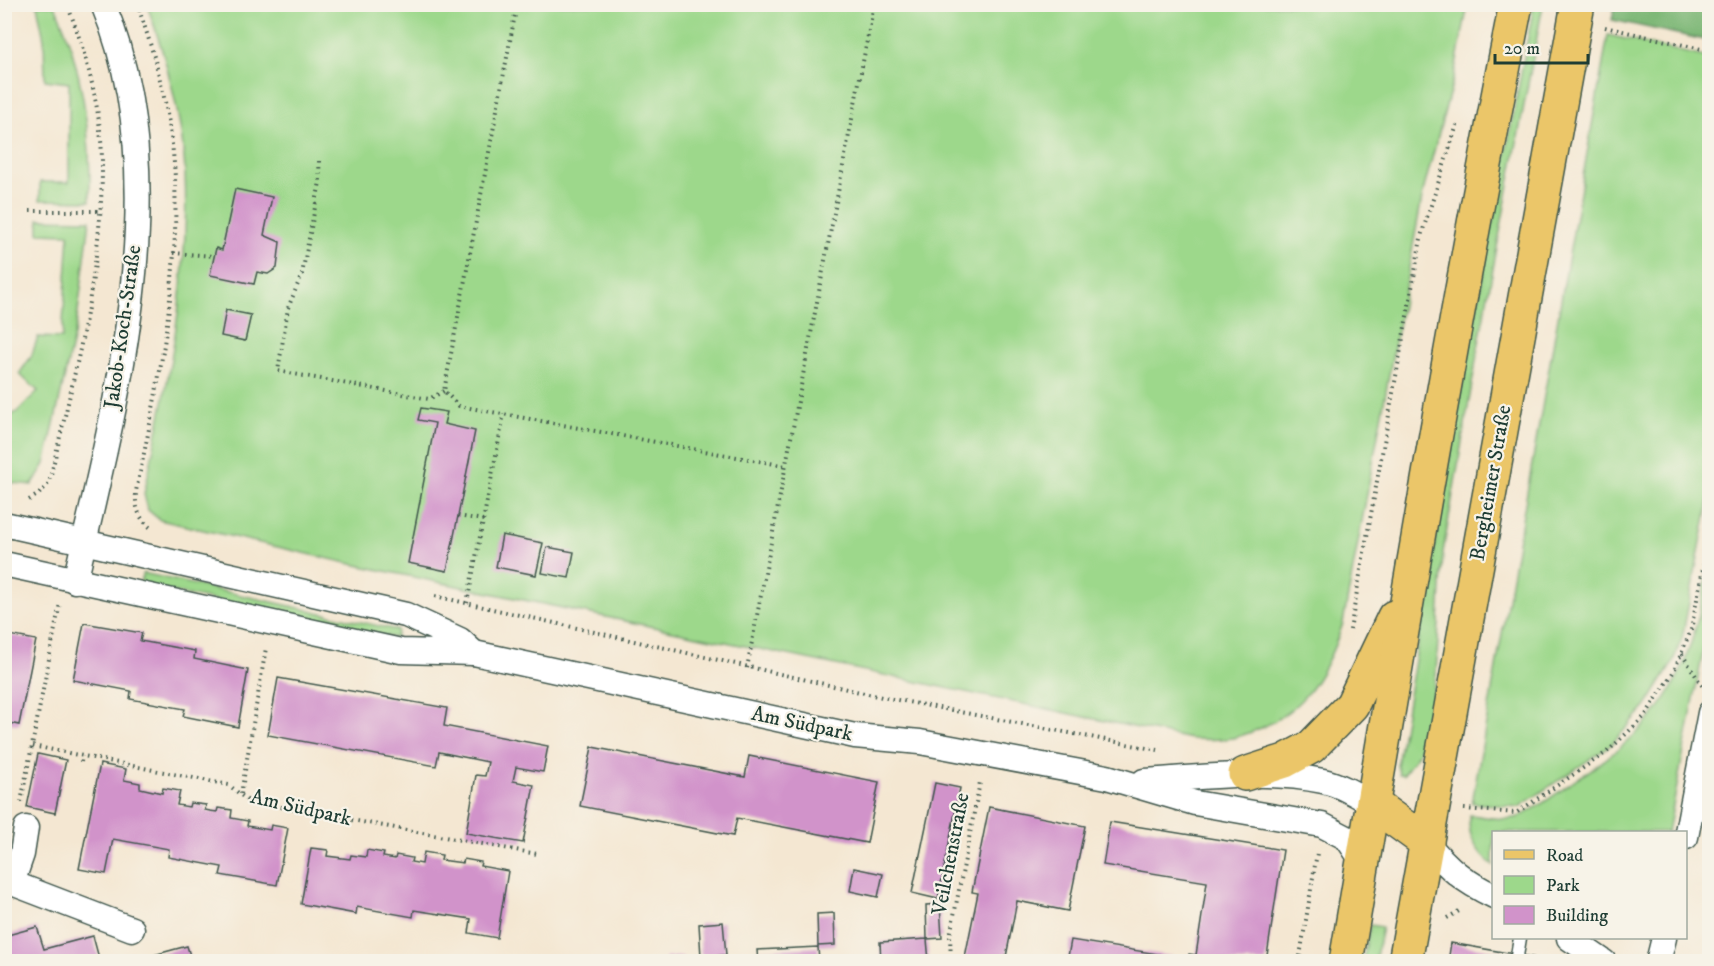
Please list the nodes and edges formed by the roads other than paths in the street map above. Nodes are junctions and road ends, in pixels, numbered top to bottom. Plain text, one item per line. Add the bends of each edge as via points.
1 (103, 4) edge
2 (1516, 4) edge
3 (1578, 4) edge
4 (4, 524) edge
5 (84, 543) junction
6 (4, 564) edge
7 (70, 580) junction
8 (1409, 586) junction
9 (474, 653) junction
10 (1710, 713) edge
11 (1245, 774) junction
12 (1132, 782) junction
13 (1373, 804) junction
14 (26, 828) road end
15 (1687, 832) edge
16 (1427, 843) junction
17 (1363, 862) junction
18 (8, 884) edge
19 (1492, 895) edge
20 (132, 929) dead end
21 (1520, 939) edge
22 (1570, 939) edge
23 (1664, 939) edge
24 (1346, 962) edge
25 (1405, 962) edge
26 (1516, 962) edge
27 (1604, 962) edge
28 (1658, 962) edge

1 - 5 street, Jakob-Koch-Straße via 121,56 133,120 137,159 136,238 126,327
2 - 8 main road
3 - 16 main road, Bergheimer Straße
4 - 5 street, Am Südpark
5 - 7 street
5 - 9 street, Am Südpark via 406,615 460,640
6 - 7 street, Am Südpark
7 - 9 street, Am Südpark via 401,651
8 - 11 main road via 1352,705 1311,747 1285,761
8 - 13 main road
9 - 12 street, Am Südpark via 855,736 920,742
10 - 15 street
11 - 12 street, Am Südpark
11 - 13 street, Am Südpark via 1324,781
12 - 17 street, Am Südpark via 1195,803 1322,825 1347,838
13 - 16 main road
13 - 17 main road
14 - 18 street via 22,854
16 - 19 street via 1451,871
16 - 25 main road, Bergheimer Straße
17 - 24 main road
18 - 20 street
21 - 26 lane
22 - 27 street
23 - 28 street

